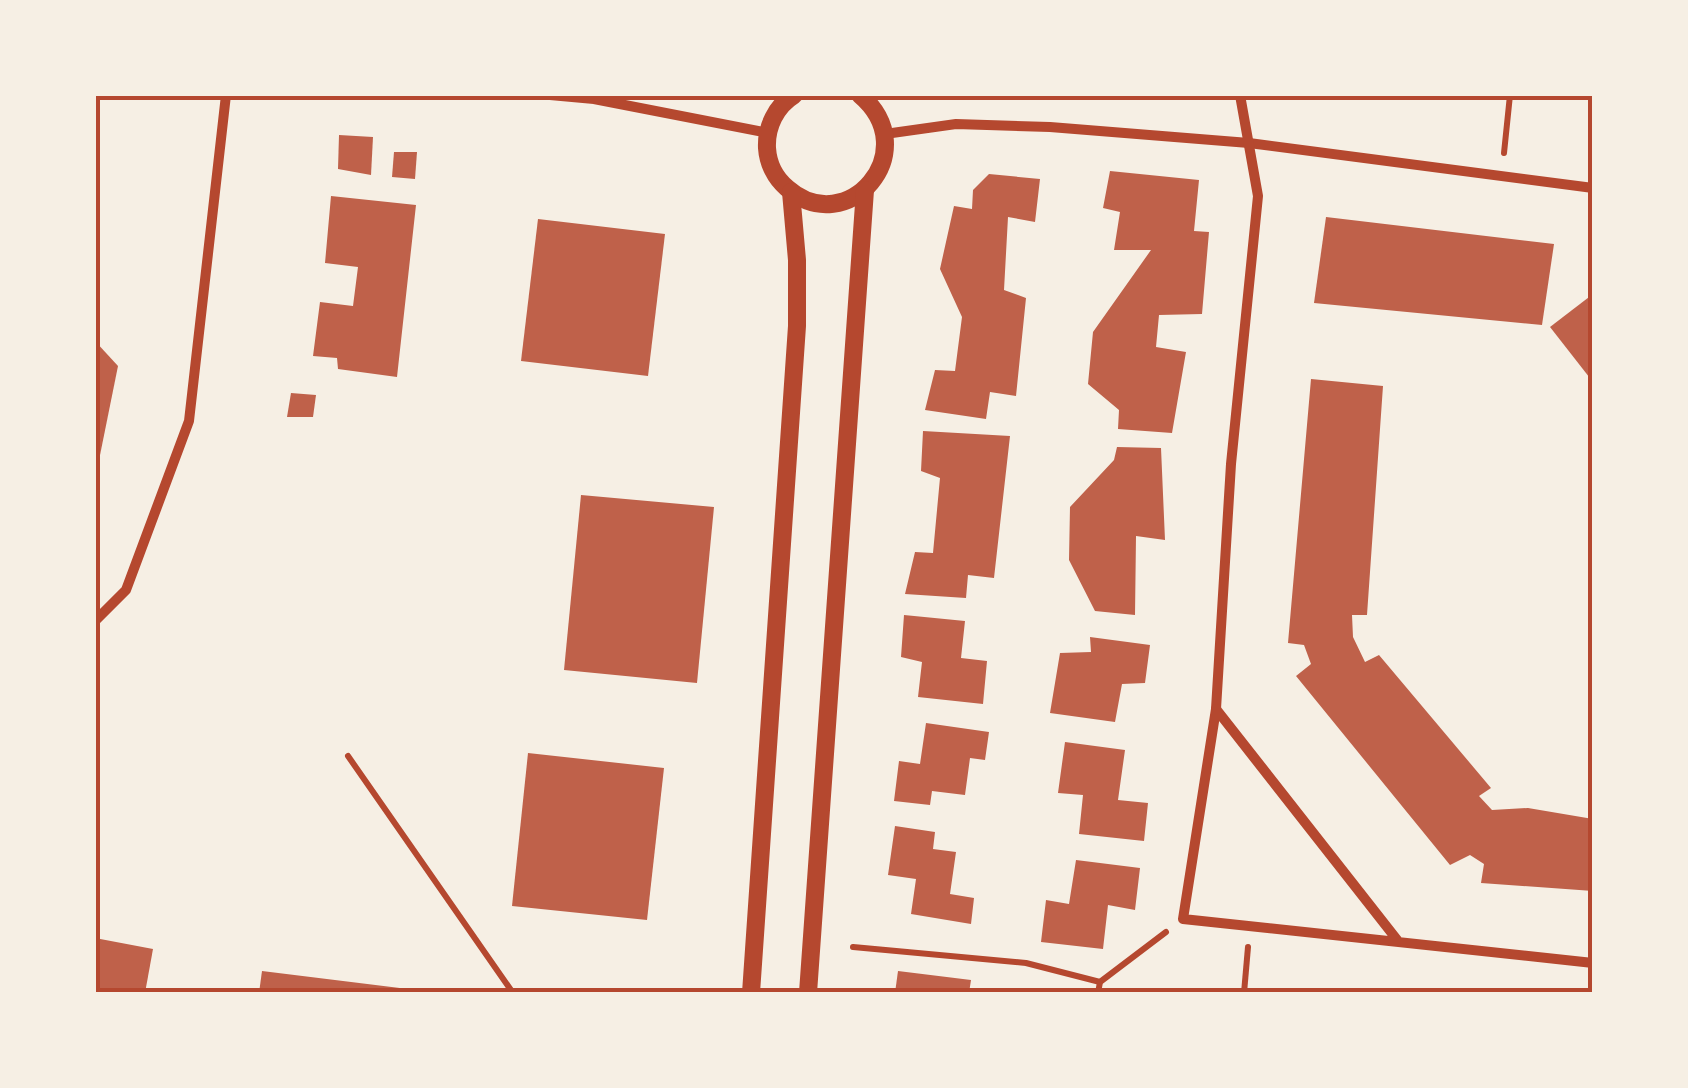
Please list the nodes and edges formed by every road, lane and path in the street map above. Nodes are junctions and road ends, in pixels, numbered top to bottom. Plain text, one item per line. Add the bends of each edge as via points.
1 (226, 95) edge
2 (550, 95) edge
3 (794, 95) edge
4 (860, 95) edge
5 (1240, 95) edge
6 (1510, 95) edge
7 (1507, 121) dead end
8 (768, 134) junction
9 (885, 134) junction
10 (1249, 143) junction
11 (1593, 188) edge
12 (864, 190) junction
13 (791, 192) junction
14 (95, 621) edge
15 (1216, 709) junction
16 (348, 756) dead end
17 (1183, 919) junction
18 (1250, 926) junction
19 (1398, 941) junction
20 (853, 947) dead end
21 (1593, 962) edge
22 (1100, 982) junction
23 (513, 993) edge
24 (751, 993) edge
25 (808, 993) edge
26 (1098, 993) edge
27 (1244, 993) edge

1 - 14 street via 189,421 126,590
2 - 8 street
3 - 8 street via 774,114
4 - 9 street
5 - 10 street
6 - 7 path
8 - 13 street via 771,166
9 - 10 street via 956,124
9 - 12 street via 882,164
10 - 11 street
10 - 15 street via 1258,196 1231,464
12 - 13 street via 822,204
12 - 25 street
13 - 24 street via 798,326
15 - 17 street
15 - 19 street
16 - 23 path
17 - 18 street
17 - 22 path
18 - 19 street
18 - 27 path
19 - 21 street
20 - 22 path via 1026,963
22 - 26 path

